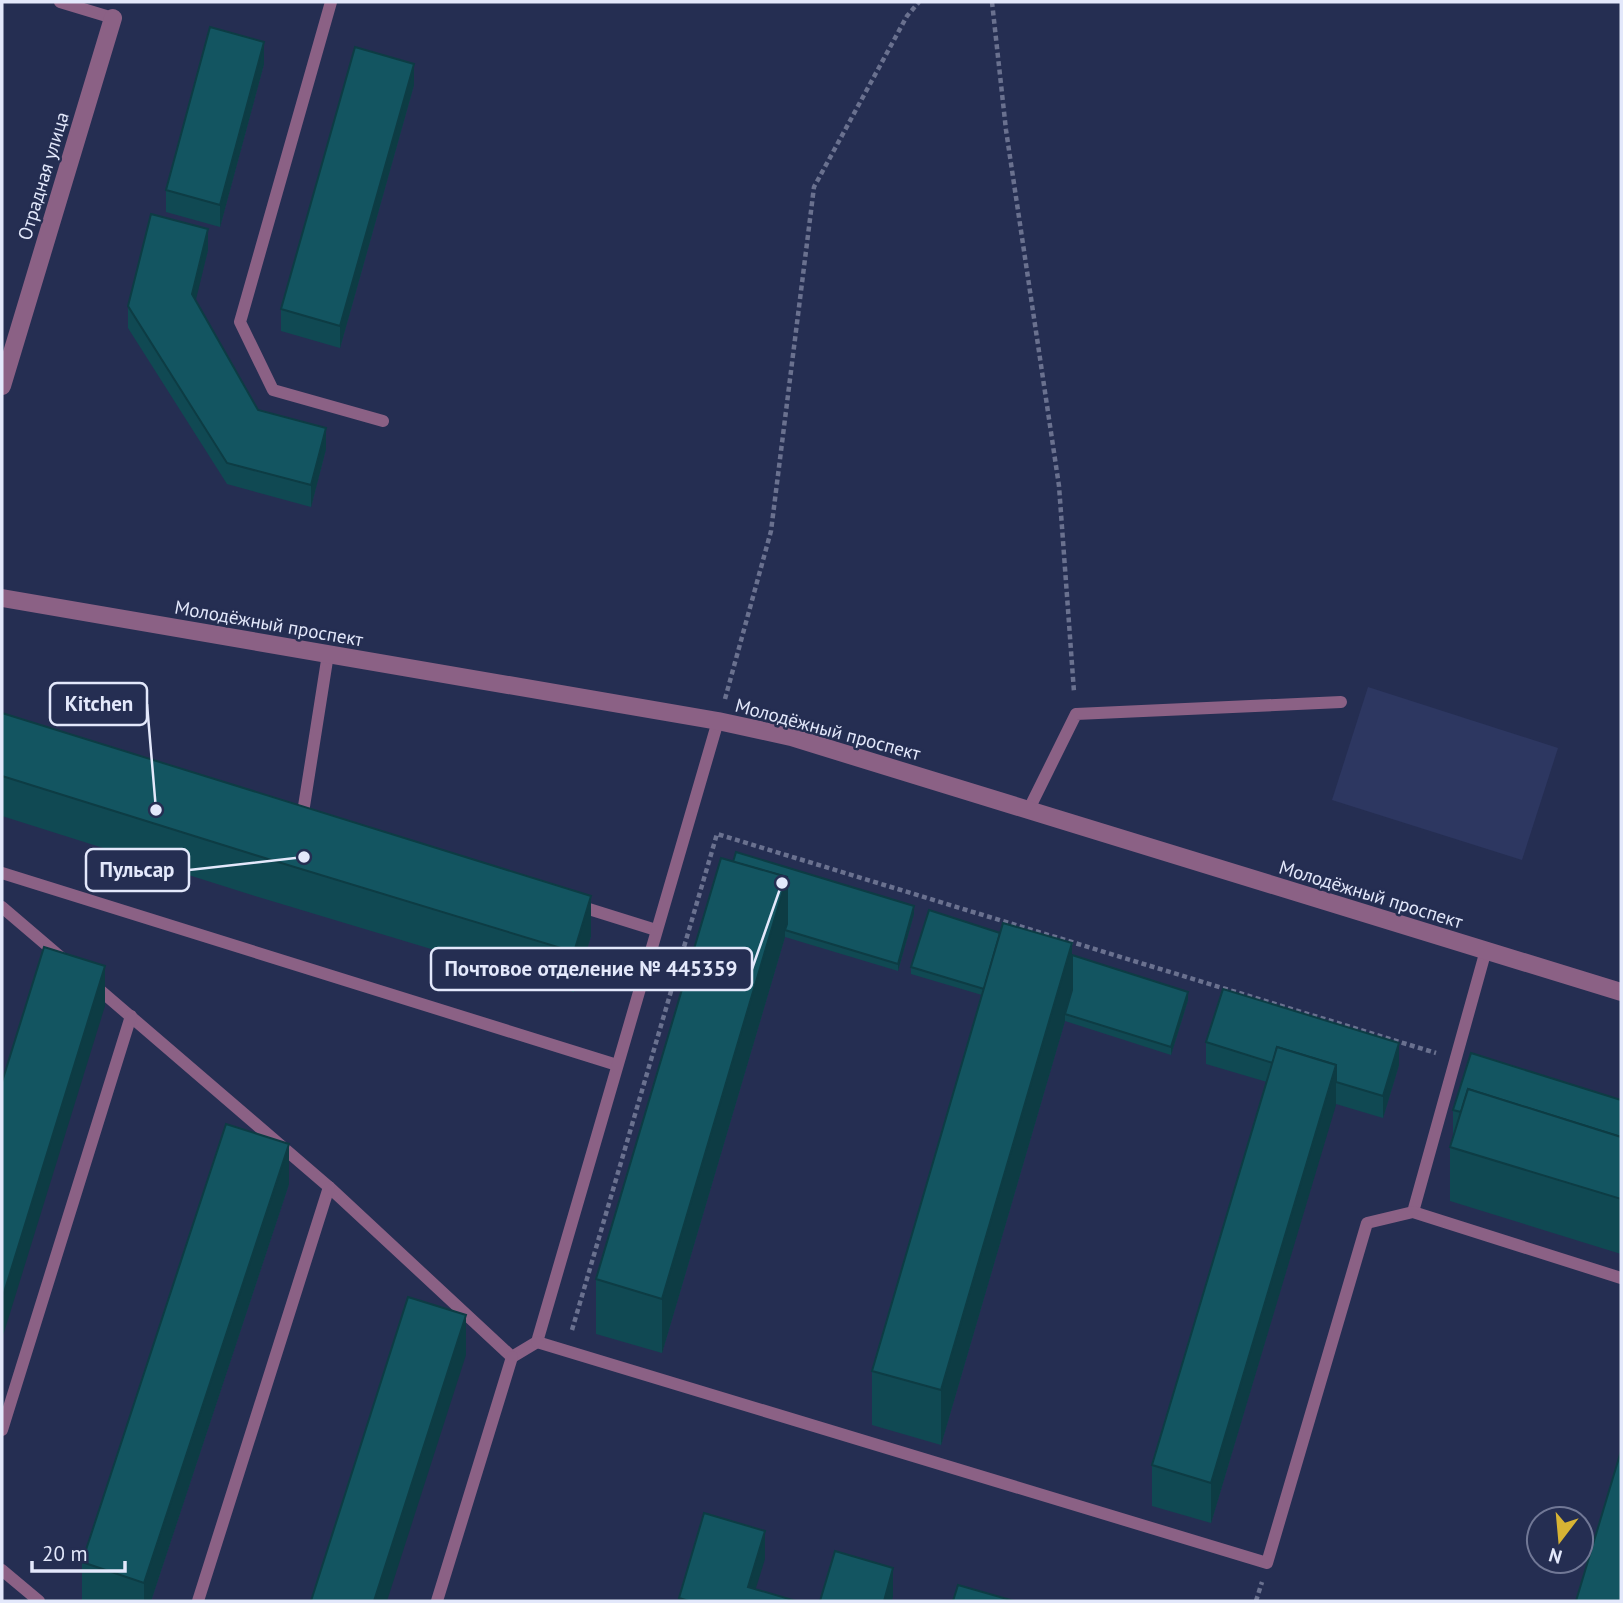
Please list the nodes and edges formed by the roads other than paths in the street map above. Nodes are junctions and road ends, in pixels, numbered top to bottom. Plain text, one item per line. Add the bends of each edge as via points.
1 (60, 2) edge
2 (331, 2) edge
3 (104, 11) edge
4 (2, 386) edge
5 (383, 421) dead end
6 (2, 598) edge
7 (328, 654) junction
8 (1341, 702) dead end
9 (719, 721) junction
10 (1028, 811) junction
11 (289, 815) edge
12 (2, 873) edge
13 (564, 901) edge
14 (2, 907) edge
15 (656, 930) junction
16 (1486, 950) junction
17 (1621, 992) edge
18 (131, 1016) junction
19 (617, 1065) junction
20 (329, 1187) junction
21 (1413, 1212) junction
22 (1621, 1278) edge
23 (537, 1342) junction
24 (512, 1357) junction
25 (2, 1430) edge
26 (2, 1570) edge
27 (39, 1601) edge
28 (198, 1601) edge
29 (437, 1601) edge

1 - 3 lane
2 - 5 lane via 240,322 273,390
3 - 4 street, Отрадная улица
6 - 7 street, Молодёжный проспект
7 - 9 street, Молодёжный проспект
7 - 11 lane via 309,821
8 - 10 lane via 1076,714
9 - 10 street, Молодёжный проспект via 791,737
9 - 15 lane
10 - 16 street, Молодёжный проспект
12 - 19 lane
13 - 15 lane
14 - 18 lane
15 - 19 lane
16 - 17 street, Молодёжный проспект
16 - 21 lane
18 - 20 lane
18 - 25 lane
19 - 23 lane
20 - 24 lane
20 - 28 lane
21 - 22 lane
21 - 23 lane via 1367,1223 1267,1563
23 - 24 lane
24 - 29 lane
26 - 27 lane

